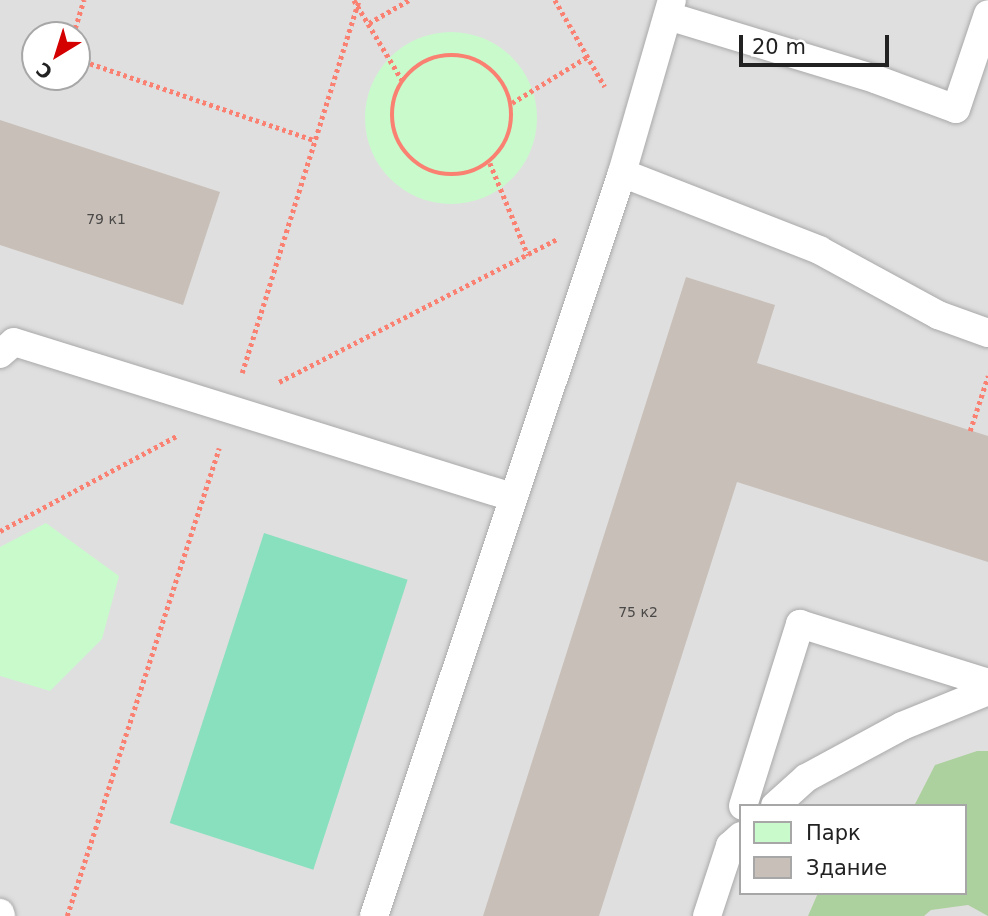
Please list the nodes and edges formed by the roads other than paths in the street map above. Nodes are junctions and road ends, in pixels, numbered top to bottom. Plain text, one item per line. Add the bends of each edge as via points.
1 (670, 8) edge
2 (988, 14) edge
3 (622, 173) junction
4 (988, 333) edge
5 (0, 354) edge
6 (512, 497) junction
7 (988, 683) edge
8 (988, 691) edge
9 (743, 804) edge
10 (777, 804) edge
11 (740, 819) edge
12 (736, 841) edge
13 (374, 916) edge
14 (707, 916) edge

1 - 2 lane via 956,108
1 - 3 lane
3 - 4 lane via 819,250 938,315
3 - 6 lane
5 - 6 lane via 14,342 232,406
6 - 13 lane
7 - 9 lane via 800,624
8 - 10 lane via 902,726 806,778
11 - 12 lane
12 - 14 lane

